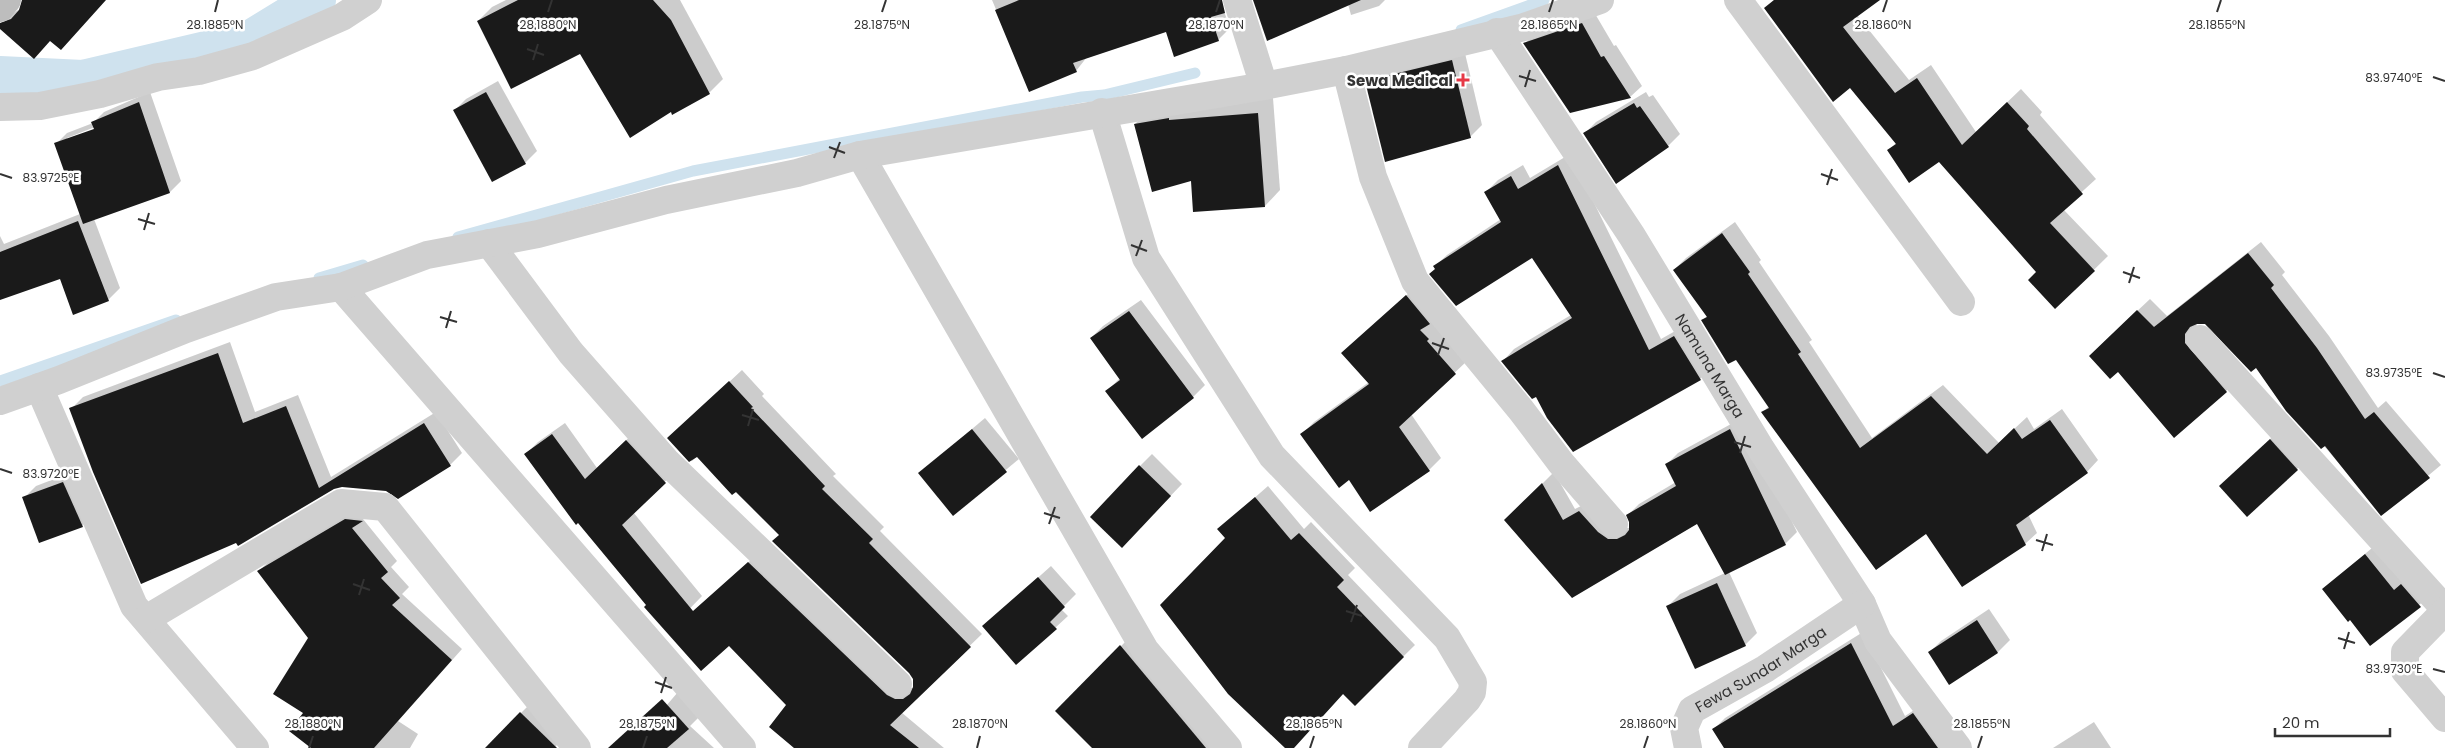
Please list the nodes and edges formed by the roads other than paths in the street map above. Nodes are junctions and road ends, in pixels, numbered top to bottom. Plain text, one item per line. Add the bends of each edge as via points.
1 (7, 0) edge
2 (368, 0) edge
3 (1237, 0) edge
4 (1600, 0) edge
5 (1738, 0) edge
6 (0, 8) edge
7 (1497, 32) junction
8 (1346, 70) junction
9 (1264, 86) junction
10 (0, 107) edge
11 (1102, 112) junction
12 (860, 155) junction
13 (489, 243) junction
14 (341, 287) junction
15 (1961, 302) dead end
16 (2200, 339) dead end
17 (39, 387) junction
18 (0, 401) edge
19 (1614, 524) dead end
20 (1862, 604) junction
21 (2445, 610) edge
22 (146, 619) junction
23 (898, 684) dead end
24 (2445, 718) edge
25 (256, 748) edge
26 (577, 748) edge
27 (742, 748) edge
28 (1228, 748) edge
29 (1422, 748) edge
30 (1688, 748) edge
31 (1958, 748) edge

1 - 6 street
2 - 10 street via 342,17 253,56 208,69 158,77 100,94 40,106
3 - 9 street
4 - 7 street via 1524,27
5 - 15 street
7 - 8 street
7 - 20 street, Namuna Marga via 1632,236 1761,448
8 - 9 street
8 - 19 street via 1373,177 1415,281
9 - 11 street
11 - 12 street
11 - 29 street via 1146,258 1272,456 1447,638 1473,682 1467,700
12 - 13 street via 797,173 666,200 538,234
12 - 28 street via 1145,650
13 - 14 street via 427,255
13 - 23 street via 571,353 666,460
14 - 17 street via 276,297
14 - 27 street
16 - 21 street
17 - 18 street
17 - 22 street via 134,606
20 - 30 street, Fewa Sundar Marga via 1765,669 1692,710 1684,728
20 - 31 street, Namuna Marga via 1878,642
21 - 24 street via 2405,652 2405,671
22 - 25 street
22 - 26 street via 341,503 385,507

